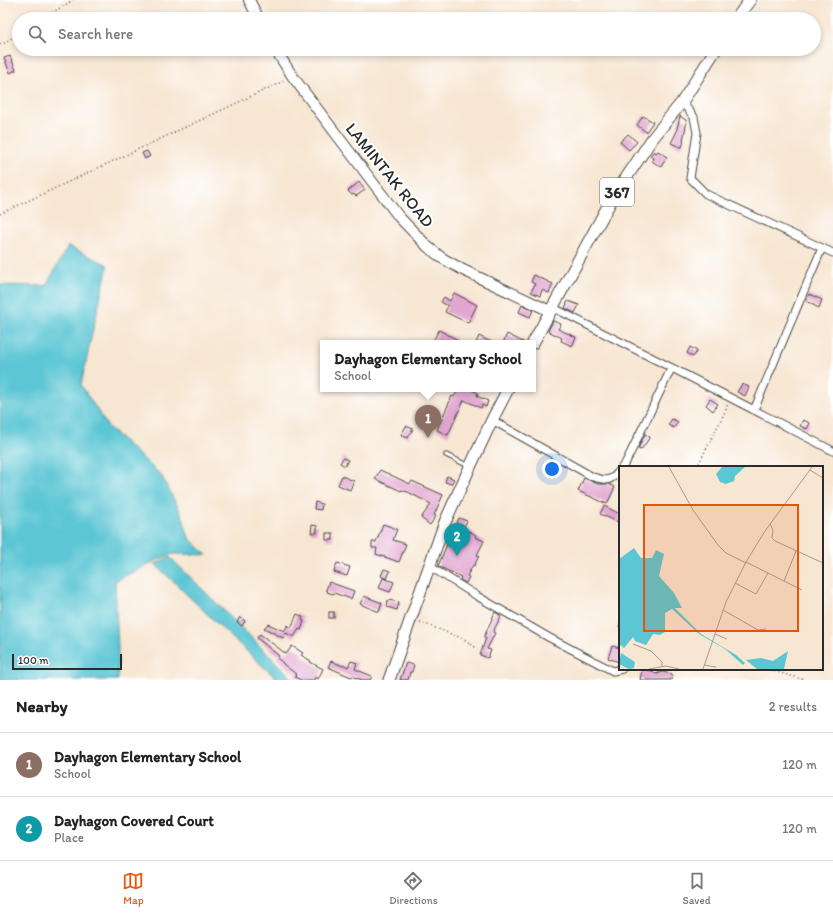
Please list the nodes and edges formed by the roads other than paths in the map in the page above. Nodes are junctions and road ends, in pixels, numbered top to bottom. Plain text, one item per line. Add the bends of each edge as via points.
1 (249, 0) edge
2 (750, 0) edge
3 (255, 12) edge
4 (741, 12) edge
5 (280, 56) edge
6 (712, 56) edge
7 (682, 102) junction
8 (822, 248) junction
9 (833, 253) edge
10 (551, 309) junction
11 (535, 340) edge
12 (671, 369) junction
13 (506, 392) edge
14 (754, 410) junction
15 (492, 420) junction
16 (833, 451) edge
17 (446, 455) dead end
18 (470, 466) junction
19 (623, 466) edge
20 (619, 472) edge
21 (429, 566) junction
22 (619, 670) edge
23 (389, 680) edge

1 - 3 main road
2 - 4 main road
5 - 10 main road, LAMINTAK ROAD via 399,217 428,247 463,270
6 - 7 main road, 367
7 - 8 street via 694,117 697,134 690,178 706,194
7 - 10 main road, 367 via 652,139 612,198
8 - 9 street
8 - 14 street
10 - 11 main road, 367
10 - 12 street
12 - 14 street
12 - 19 street
13 - 15 main road
14 - 16 street
15 - 18 main road
15 - 20 street via 593,477 606,480 615,478
17 - 18 lane
18 - 21 main road
21 - 22 street via 548,637 613,671
21 - 23 main road

